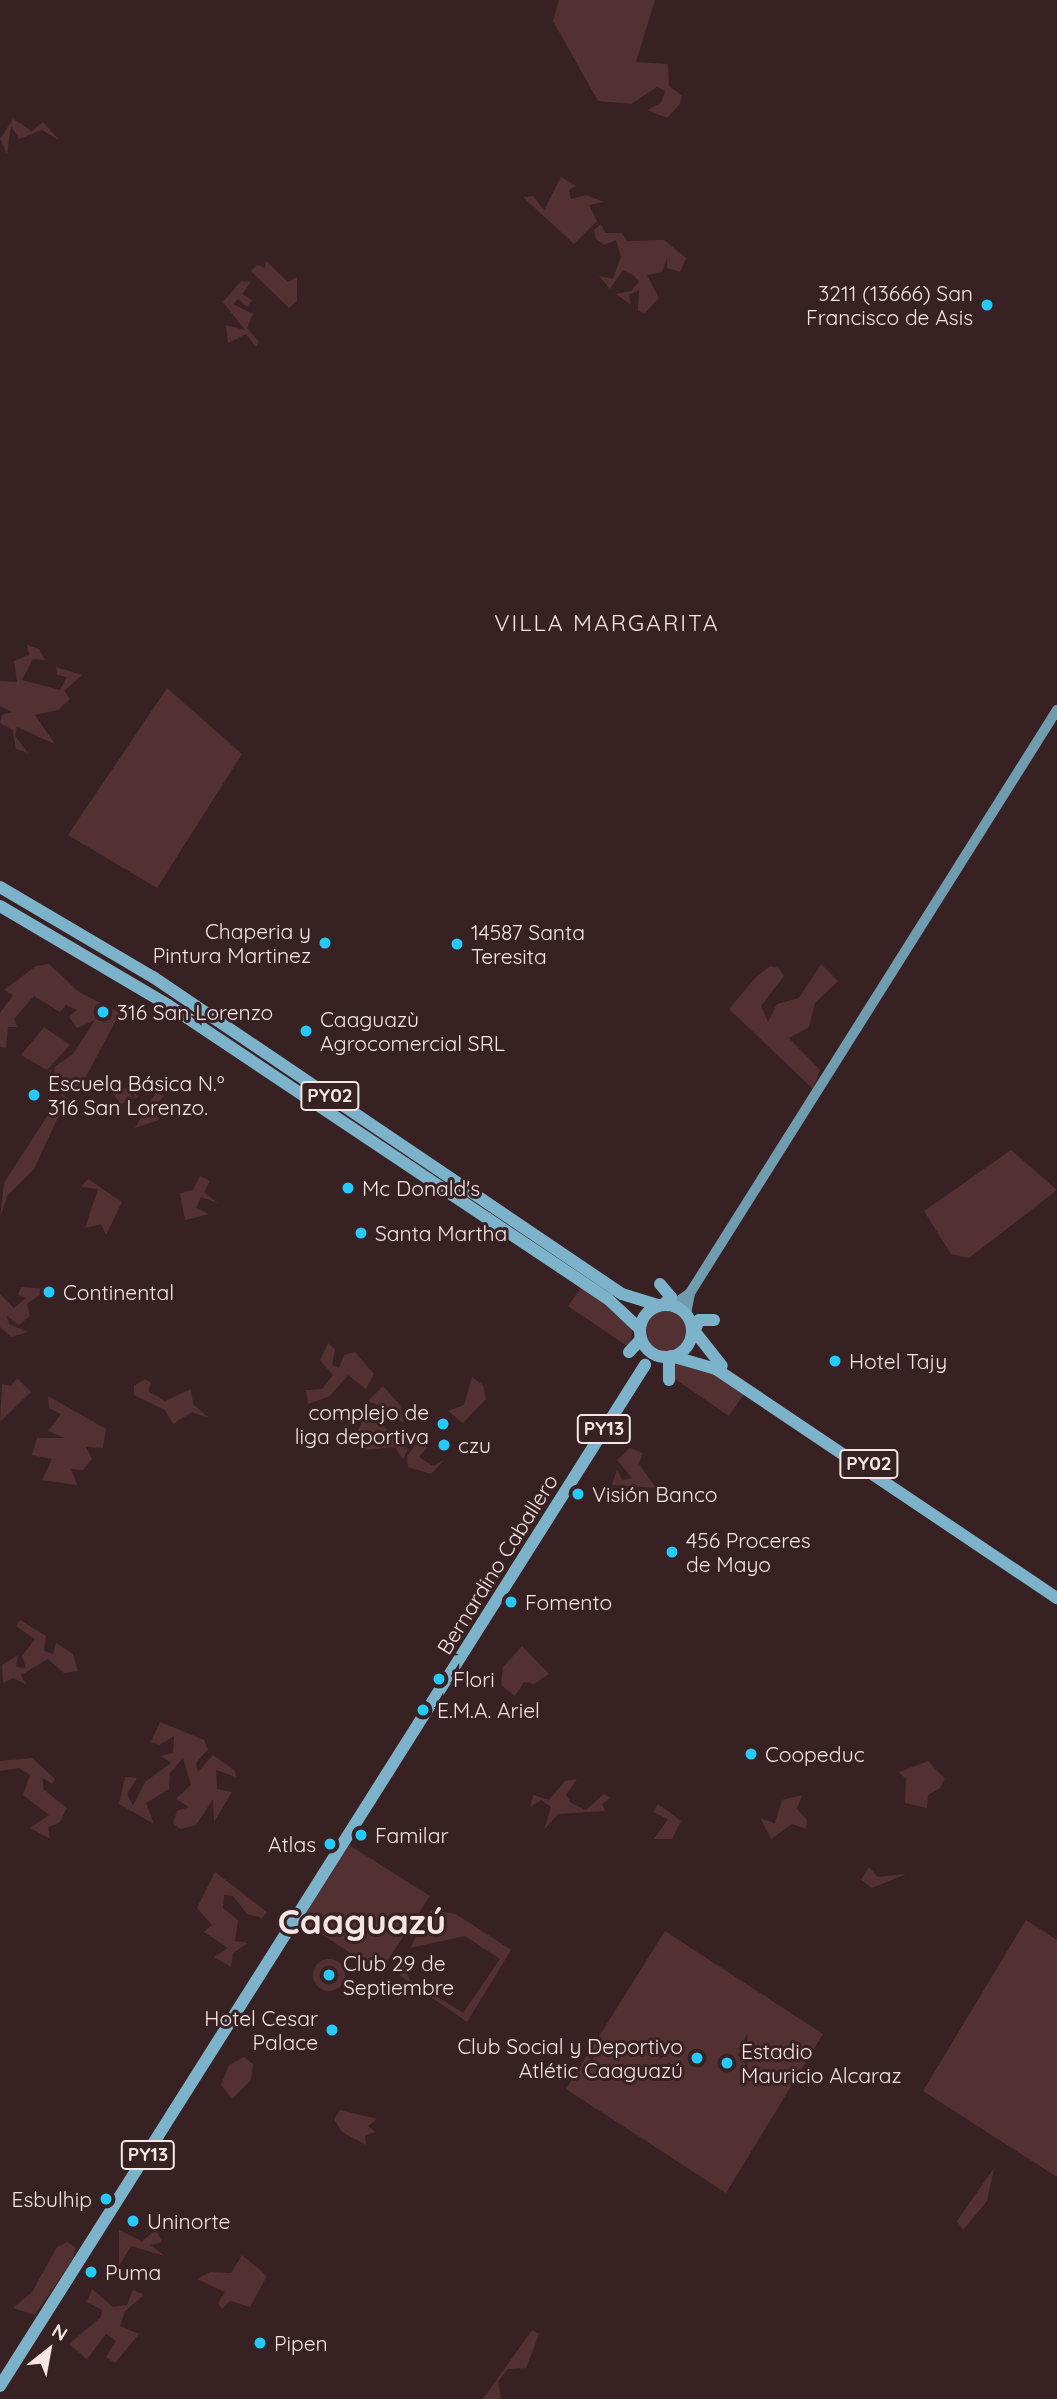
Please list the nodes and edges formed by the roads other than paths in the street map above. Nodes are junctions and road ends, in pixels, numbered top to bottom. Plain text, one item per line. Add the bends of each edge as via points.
1 (1057, 710) edge
2 (0, 887) edge
3 (0, 906) edge
4 (660, 1284) dead end
5 (690, 1293) junction
6 (665, 1305) junction
7 (686, 1314) junction
8 (714, 1320) dead end
9 (693, 1330) junction
10 (641, 1337) junction
11 (629, 1352) dead end
12 (668, 1357) junction
13 (645, 1364) junction
14 (669, 1380) dead end
15 (1057, 1589) edge
16 (1057, 1598) edge
17 (0, 2386) edge

1 - 5 main road
2 - 6 highway, PY02 via 153,977 622,1294
3 - 10 highway, PY02 via 168,1005 608,1299
4 - 6 highway via 671,1297
5 - 6 main road
5 - 7 main road
6 - 7 highway, PY02
6 - 10 highway via 645,1314
7 - 9 highway, PY02
8 - 9 highway via 699,1320
9 - 12 highway via 687,1346
9 - 15 highway, PY02 via 717,1363
10 - 11 highway
10 - 12 highway, PY02
10 - 13 highway
12 - 13 highway
12 - 14 highway
12 - 16 highway, PY02 via 716,1369
13 - 17 highway, Bernardino Caballero / PY13

